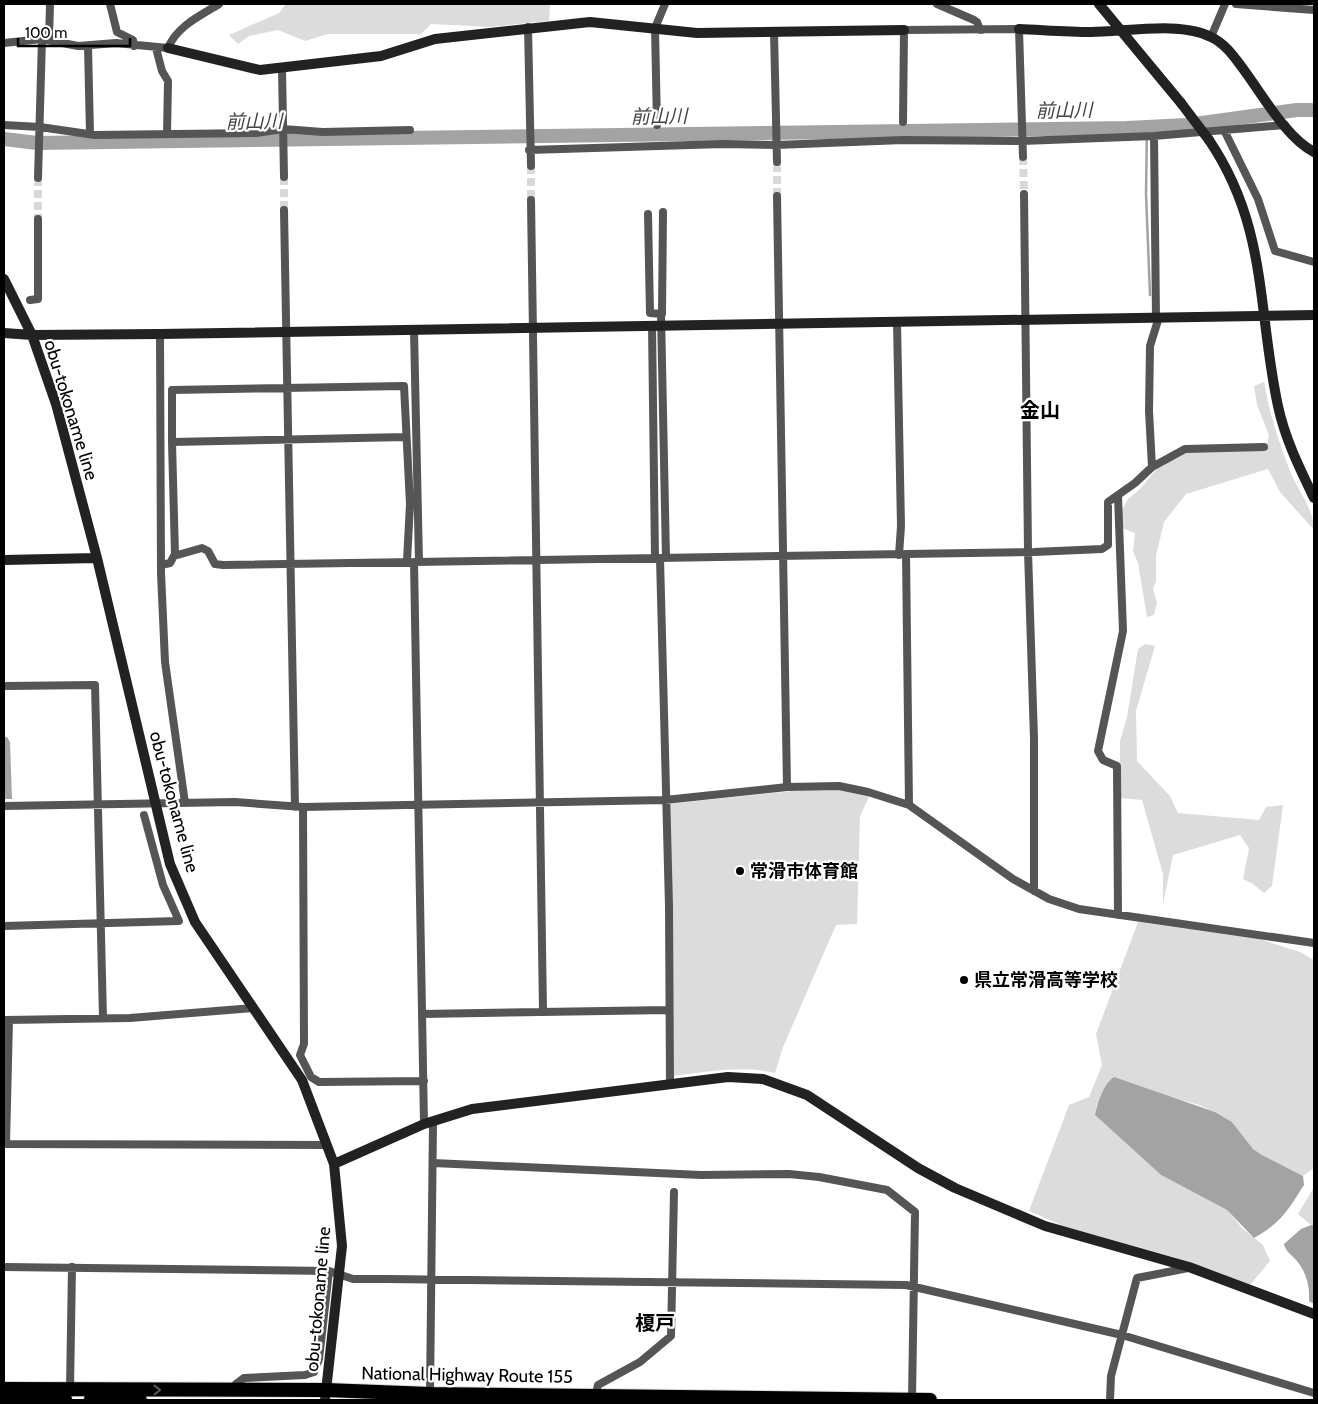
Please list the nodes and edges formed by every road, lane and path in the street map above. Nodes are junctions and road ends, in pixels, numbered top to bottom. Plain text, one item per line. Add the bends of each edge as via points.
1 (50, 4) edge
2 (110, 4) edge
3 (219, 4) edge
4 (665, 4) edge
5 (937, 4) edge
6 (1099, 4) edge
7 (1225, 4) edge
8 (1236, 4) edge
9 (1314, 10) edge
10 (528, 27) junction
11 (655, 28) junction
12 (1019, 29) junction
13 (904, 30) junction
14 (994, 30) junction
15 (1120, 30) junction
16 (117, 32) junction
17 (774, 32) junction
18 (1211, 37) junction
19 (46, 40) junction
20 (4, 44) edge
21 (104, 44) junction
22 (88, 46) junction
23 (134, 46) junction
24 (156, 48) junction
25 (168, 48) junction
26 (282, 69) junction
27 (902, 122) dead end
28 (1283, 122) junction
29 (4, 125) edge
30 (657, 125) dead end
31 (40, 129) junction
32 (410, 130) dead end
33 (1224, 130) junction
34 (283, 132) junction
35 (90, 134) junction
36 (168, 134) junction
37 (1154, 136) junction
38 (1022, 139) junction
39 (776, 142) junction
40 (529, 147) junction
41 (1313, 153) edge
42 (1023, 157) tunnel mouth
43 (777, 162) tunnel mouth
44 (531, 166) tunnel mouth
45 (284, 177) tunnel mouth
46 (38, 178) tunnel mouth
47 (1024, 194) tunnel mouth
48 (776, 196) tunnel mouth
49 (531, 200) tunnel mouth
50 (284, 210) tunnel mouth
51 (663, 212) dead end
52 (648, 214) dead end
53 (38, 218) tunnel mouth
54 (1314, 262) edge
55 (4, 279) edge
56 (30, 300) dead end
57 (661, 314) junction
58 (1314, 315) edge
59 (1158, 317) junction
60 (1265, 317) junction
61 (1025, 320) junction
62 (897, 322) junction
63 (779, 324) junction
64 (656, 325) junction
65 (533, 328) junction
66 (414, 330) junction
67 (286, 332) junction
68 (4, 333) edge
69 (160, 334) junction
70 (32, 335) junction
71 (287, 388) junction
72 (405, 437) junction
73 (288, 440) junction
74 (172, 442) junction
75 (1264, 447) dead end
76 (1152, 467) junction
77 (1118, 496) junction
78 (1314, 498) edge
79 (1028, 551) junction
80 (902, 554) junction
81 (176, 555) junction
82 (783, 555) junction
83 (97, 558) junction
84 (660, 558) junction
85 (538, 559) junction
86 (4, 560) edge
87 (413, 562) junction
88 (161, 564) junction
89 (290, 564) junction
90 (4, 686) edge
91 (787, 787) junction
92 (665, 800) junction
93 (155, 802) junction
94 (541, 802) junction
95 (184, 803) junction
96 (98, 804) junction
97 (418, 805) junction
98 (909, 805) junction
99 (4, 806) edge
100 (299, 807) junction
101 (144, 815) dead end
102 (1034, 891) junction
103 (1118, 915) junction
104 (101, 923) junction
105 (4, 926) edge
106 (1314, 943) edge
107 (253, 1008) junction
108 (669, 1010) junction
109 (544, 1012) junction
110 (422, 1014) junction
111 (103, 1018) junction
112 (6, 1020) edge
113 (5, 1054) edge
114 (424, 1081) junction
115 (670, 1085) junction
116 (428, 1123) junction
117 (328, 1145) junction
118 (432, 1163) junction
119 (334, 1164) junction
120 (674, 1192) dead end
121 (4, 1267) edge
122 (72, 1267) junction
123 (1189, 1268) junction
124 (329, 1271) junction
125 (340, 1275) junction
126 (431, 1280) junction
127 (672, 1283) junction
128 (914, 1286) junction
129 (1314, 1314) edge
130 (1122, 1335) junction
131 (4, 1389) edge
132 (70, 1390) junction
133 (234, 1390) junction
134 (1314, 1393) edge
135 (430, 1394) junction
136 (326, 1395) edge
137 (595, 1396) junction
138 (4, 1399) edge
139 (912, 1399) edge
140 (140, 1400) edge
141 (930, 1400) edge
142 (1110, 1400) edge

1 - 19 street
2 - 16 street
3 - 25 street via 185,25 175,34
4 - 11 street
5 - 14 street via 974,20 980,30
6 - 15 street
7 - 18 street
8 - 9 street
10 - 11 street via 590,22
10 - 26 street via 435,39 381,56
10 - 40 street
11 - 17 street via 697,33
11 - 30 street
12 - 14 street
12 - 15 street
12 - 38 street
13 - 14 street
13 - 17 street
13 - 27 street
15 - 18 street via 1189,30
15 - 60 street, bridge via 1181,103 1230,174 1243,203 1260,274
16 - 21 street
16 - 23 street via 133,40
17 - 39 street
18 - 28 street via 1231,53
19 - 20 street
19 - 22 street
19 - 31 street
21 - 22 street
21 - 23 street
22 - 35 street
23 - 24 street
24 - 25 street
24 - 36 street via 168,81
25 - 26 street via 247,68
26 - 34 street
28 - 33 street
28 - 41 street
29 - 31 street
31 - 35 street
31 - 46 street
32 - 34 street
33 - 37 street
33 - 54 street via 1258,199 1275,251
34 - 36 street
34 - 45 street
35 - 36 street
37 - 38 street
37 - 59 street
38 - 39 street
38 - 42 street
39 - 40 street
39 - 43 street
40 - 44 street
47 - 61 street
48 - 63 street
49 - 65 street
50 - 67 street
51 - 57 street
52 - 57 street via 650,313
53 - 56 street via 38,299
55 - 70 street, obu-tokoname line
57 - 64 street
58 - 60 street
59 - 60 street
59 - 61 street
59 - 76 street via 1150,346
60 - 78 street via 1278,408 1288,441
61 - 62 street
61 - 79 street
62 - 63 street
62 - 80 street
63 - 64 street
63 - 82 street
64 - 65 street
64 - 84 street
65 - 66 street
65 - 85 street
66 - 67 street
66 - 87 street
67 - 69 street
67 - 71 street
68 - 70 street
69 - 70 street
69 - 88 street
70 - 83 street, obu-tokoname line via 56,404
71 - 72 street via 404,386
71 - 73 street
71 - 74 street via 172,390
72 - 73 street
72 - 87 street
73 - 74 street
73 - 89 street
74 - 81 street
75 - 76 street via 1185,449
76 - 77 street
77 - 79 street via 1108,503 1107,547
77 - 103 street via 1123,631 1098,751 1103,760 1116,766
79 - 80 street
79 - 102 street via 1034,739
80 - 82 street
80 - 98 street
81 - 88 street via 170,562
81 - 89 street via 202,548 208,551 215,564
82 - 84 street
82 - 91 street
83 - 86 street
83 - 93 street, obu-tokoname line
84 - 85 street
84 - 92 street
85 - 87 street
85 - 94 street
87 - 89 street
87 - 97 street
88 - 95 street via 165,662
89 - 100 street
90 - 96 street via 95,684
91 - 92 street
91 - 98 street via 839,786
92 - 94 street
92 - 108 street
93 - 95 street
93 - 96 street
93 - 107 street, obu-tokoname line via 170,864 195,922
94 - 97 street
94 - 109 street
95 - 100 street via 235,802
96 - 99 street
96 - 104 street
97 - 100 street
97 - 110 street
98 - 102 street
100 - 114 street via 304,1044 300,1055 311,1077 319,1082
101 - 104 street via 163,885 179,922
102 - 103 street via 1079,909
103 - 106 street
104 - 105 street
104 - 111 street
107 - 111 street
107 - 117 street, obu-tokoname line via 302,1080
108 - 109 street
108 - 115 street
109 - 110 street
110 - 114 street
111 - 112 street
112 - 113 street
113 - 117 street via 6,1144
114 - 116 street
115 - 116 street via 472,1109
115 - 123 street via 740,1076 779,1083 807,1095 918,1168 955,1188 1045,1226
116 - 118 street
116 - 119 street
117 - 119 street, obu-tokoname line
118 - 126 street
118 - 128 street via 701,1175 789,1174 887,1190 915,1212
119 - 125 street, obu-tokoname line via 341,1220
120 - 127 street
121 - 122 street
122 - 124 street
122 - 132 street
123 - 129 street
123 - 130 street via 1137,1278
124 - 125 street
124 - 133 street via 319,1359 314,1372 244,1378
125 - 126 street via 353,1279
125 - 136 street, obu-tokoname line
126 - 127 street
126 - 135 street
127 - 128 street
127 - 137 street via 670,1337 640,1362 598,1385
128 - 130 street
128 - 139 street
130 - 134 street
130 - 142 street via 1111,1376
131 - 132 highway, National Highway Route 155
132 -> 133 highway, National Highway Route 155
133 - 136 highway, National Highway Route 155
135 - 136 highway, National Highway Route 155
135 - 137 highway, National Highway Route 155
137 - 139 highway, National Highway Route 155
138 - 140 highway
139 - 141 highway, National Highway Route 155

